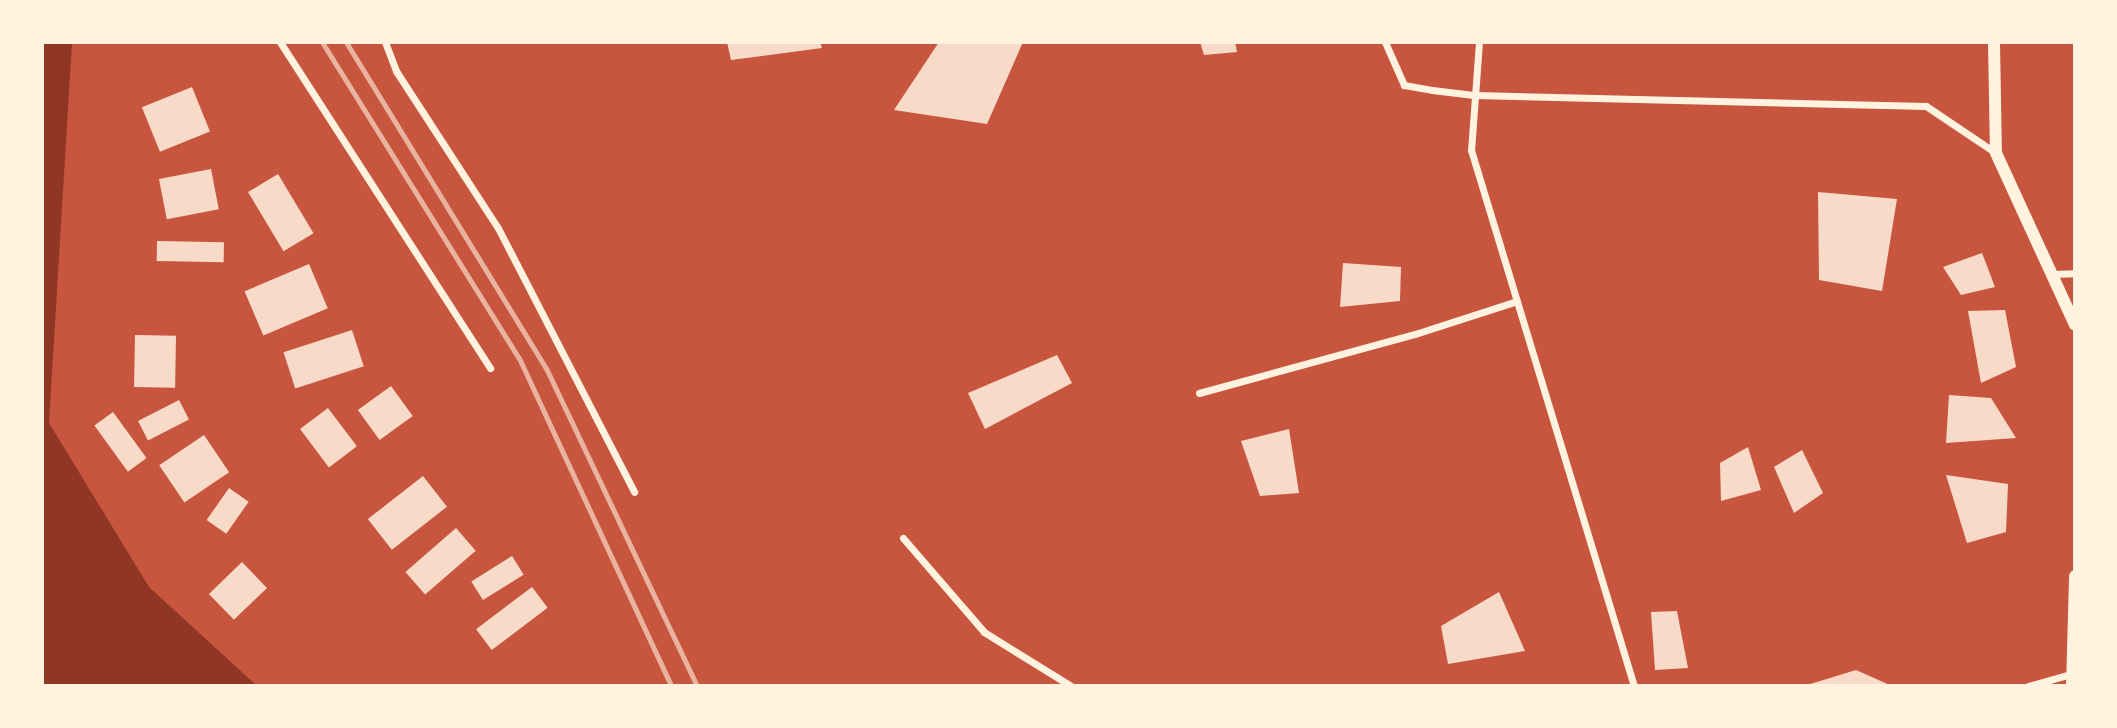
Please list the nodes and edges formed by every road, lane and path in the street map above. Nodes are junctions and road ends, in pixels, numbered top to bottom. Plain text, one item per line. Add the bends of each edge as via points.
1 (280, 42) edge
2 (385, 42) edge
3 (1385, 42) edge
4 (1479, 42) edge
5 (1994, 42) edge
6 (1474, 95) junction
7 (1996, 153) junction
8 (2075, 273) edge
9 (2052, 274) junction
10 (1517, 301) junction
11 (2075, 325) edge
12 (490, 368) dead end
13 (1199, 393) dead end
14 (634, 492) dead end
15 (903, 538) dead end
16 (2075, 576) edge
17 (2072, 680) edge
18 (1071, 686) edge
19 (1634, 686) edge
20 (2028, 686) edge

1 - 12 street
2 - 14 street via 396,71 498,228
3 - 6 street via 1404,85
4 - 6 street
5 - 7 street
6 - 7 street via 1926,106
6 - 10 street via 1471,150
7 - 9 street
8 - 9 street
9 - 11 street
10 - 13 street
10 - 19 street
15 - 18 street via 984,632
16 - 17 street
17 - 20 street

